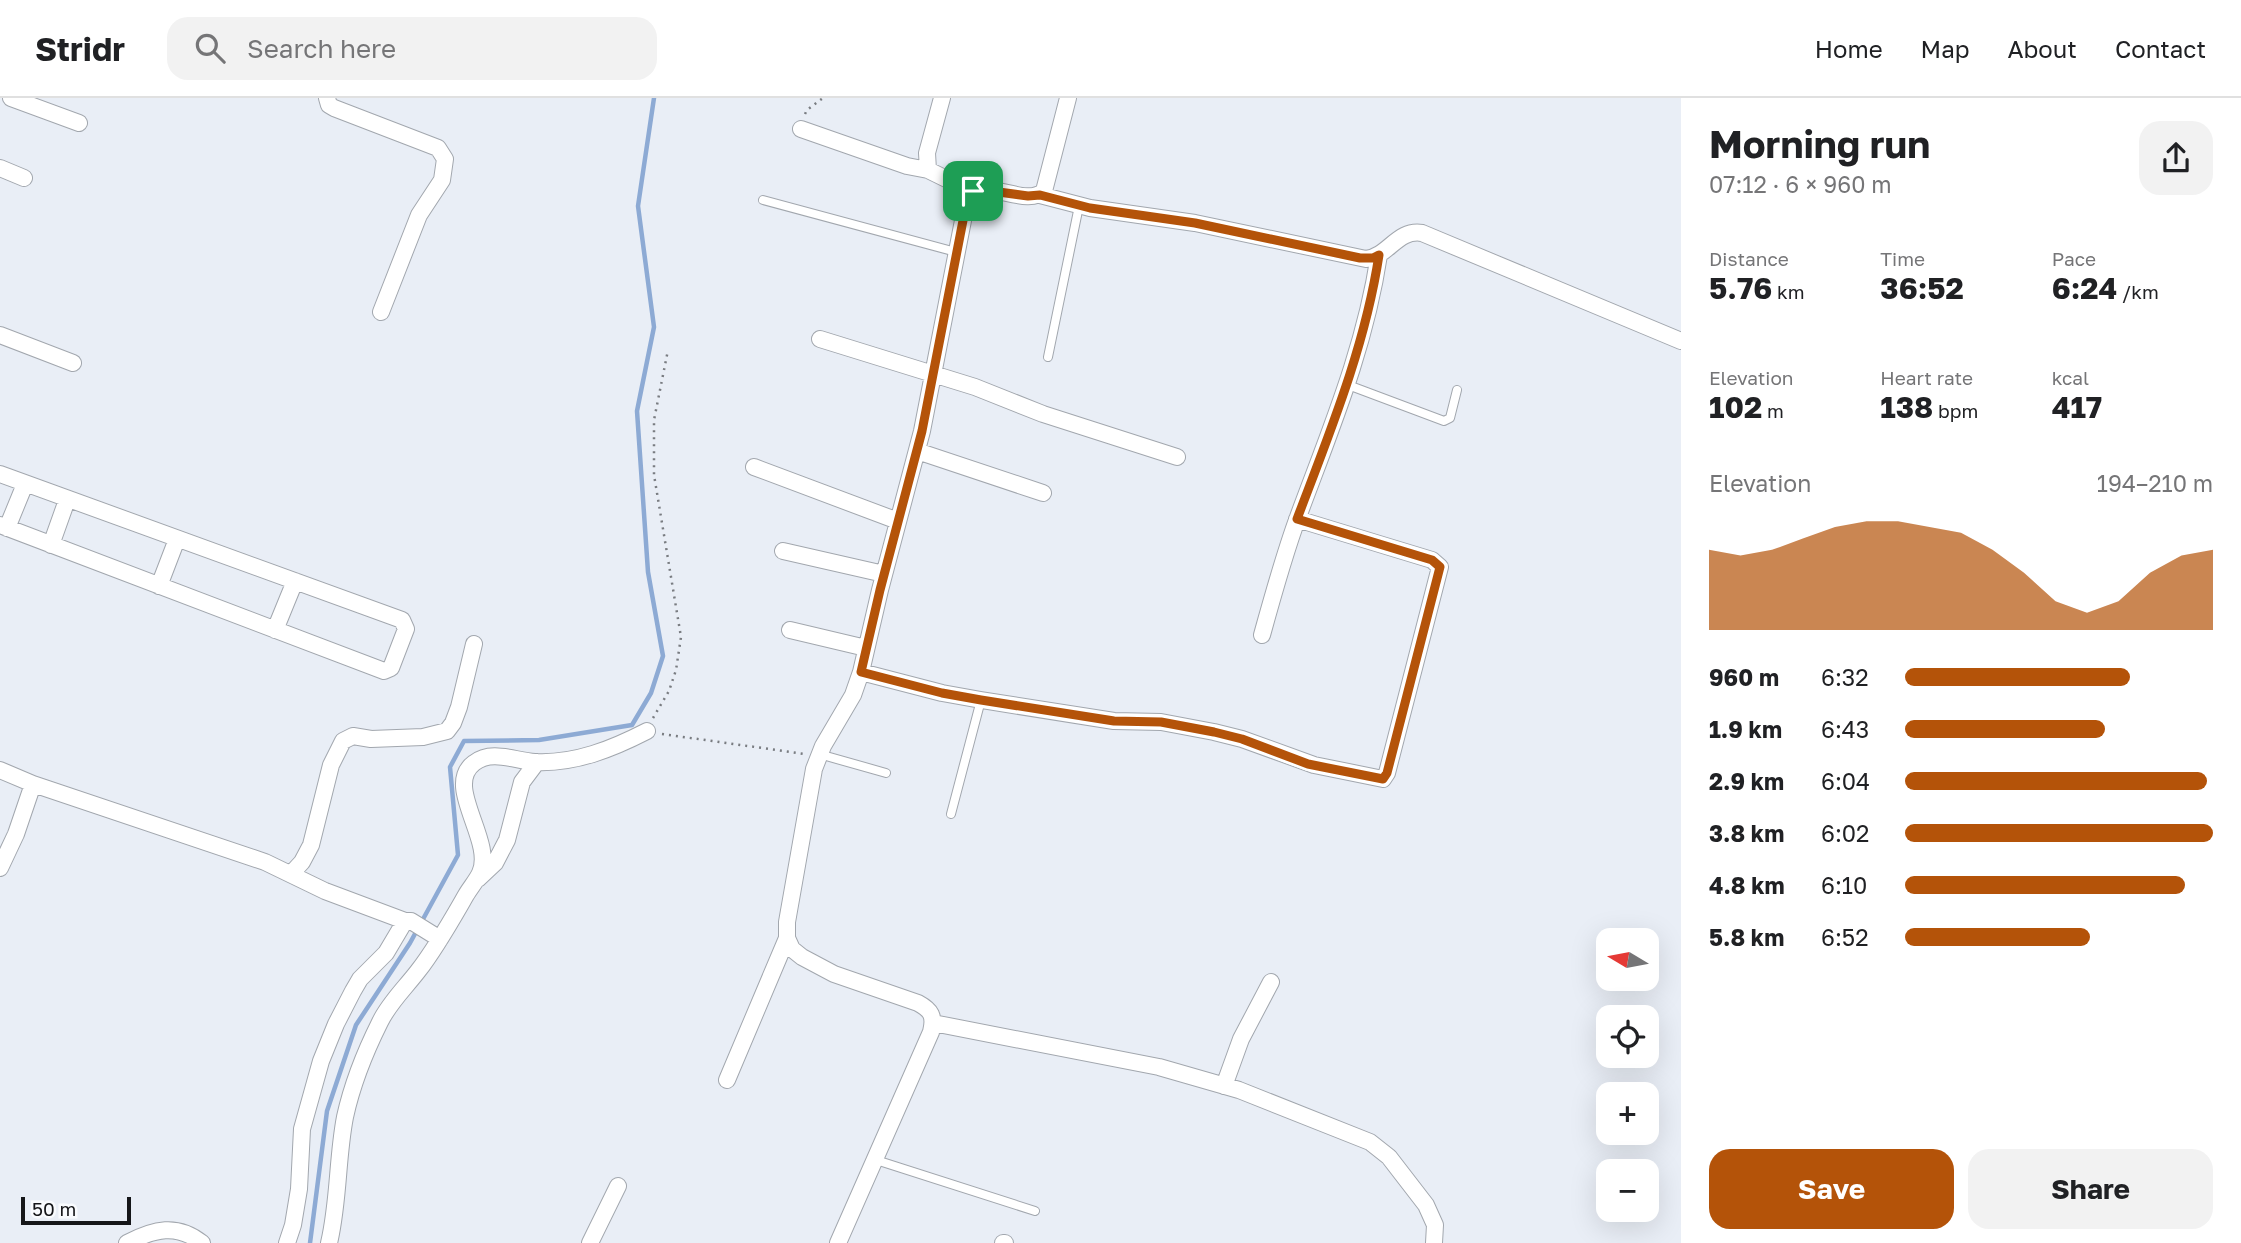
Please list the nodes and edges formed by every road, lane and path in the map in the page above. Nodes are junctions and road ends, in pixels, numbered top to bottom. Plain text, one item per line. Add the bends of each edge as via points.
1 (11, 98) edge
2 (327, 98) edge
3 (823, 98) edge
4 (942, 98) edge
5 (1068, 98) edge
6 (79, 122) dead end
7 (801, 129) joint
8 (0, 168) edge
9 (928, 170) junction
10 (24, 178) dead end
11 (973, 191) junction
12 (1040, 195) junction
13 (763, 200) dead end
14 (1079, 206) junction
15 (956, 252) junction
16 (1379, 255) junction
17 (382, 312) dead end
18 (0, 335) edge
19 (820, 340) dead end
20 (1681, 341) edge
21 (668, 349) dead end
22 (1048, 357) dead end
23 (73, 363) dead end
24 (933, 376) junction
25 (1348, 385) junction
26 (1457, 390) dead end
27 (917, 451) junction
28 (1177, 457) dead end
29 (754, 467) dead end
30 (0, 474) edge
31 (25, 484) junction
32 (1043, 493) dead end
33 (67, 500) junction
34 (1297, 519) junction
35 (898, 521) junction
36 (4, 527) edge
37 (177, 539) junction
38 (51, 545) junction
39 (783, 551) dead end
40 (884, 574) junction
41 (295, 581) junction
42 (159, 586) junction
43 (275, 630) junction
44 (790, 630) dead end
45 (1262, 635) dead end
46 (474, 644) dead end
47 (866, 648) junction
48 (861, 672) junction
49 (981, 700) junction
50 (646, 732) junction
51 (819, 755) junction
52 (537, 762) junction
53 (0, 770) edge
54 (886, 773) dead end
55 (33, 784) junction
56 (951, 814) dead end
57 (0, 868) edge
58 (291, 874) junction
59 (473, 882) junction
60 (408, 921) junction
61 (437, 937) junction
62 (788, 938) junction
63 (1270, 982) dead end
64 (933, 1023) junction
65 (726, 1080) dead end
66 (1224, 1086) junction
67 (876, 1160) junction
68 (618, 1186) dead end
69 (1035, 1211) dead end
70 (127, 1243) edge
71 (202, 1243) edge
72 (287, 1243) edge
73 (329, 1243) edge
74 (590, 1243) edge
75 (838, 1243) edge
76 (1434, 1243) edge

1 - 6 street
2 - 17 street via 334,108 438,148 446,159 442,180 419,215
3 - 7 path via 807,110
4 - 9 street via 927,153
5 - 12 street via 1049,178
7 - 9 street
8 - 10 street
9 - 11 street
11 - 12 street
11 - 15 street
12 - 14 street
13 - 15 lane
14 - 16 street via 1195,223 1360,258
14 - 22 lane
15 - 24 street
16 - 20 street via 1408,233 1422,233
16 - 25 street
18 - 23 street
19 - 24 street
21 - 50 path via 654,420 654,475 681,637 669,691
24 - 27 street
24 - 28 street
25 - 26 lane via 1444,421 1450,418
25 - 34 street
27 - 32 street
27 - 35 street
29 - 35 street
30 - 31 street
31 - 33 street
31 - 36 street
33 - 37 street
33 - 38 street
34 - 45 street
34 - 49 street via 1432,560 1440,567 1383,779 1314,765 1242,739 1161,722 1114,721
35 - 40 street
36 - 38 street
37 - 41 street
37 - 42 street
38 - 42 street
39 - 40 street
40 - 47 street
41 - 43 street
41 - 43 street via 402,620 406,629 391,668 384,671
42 - 43 street
44 - 47 street
46 - 58 street via 459,707 447,731 371,740 352,736 343,741 331,765 311,845
47 - 48 street
48 - 49 street
48 - 51 street
49 - 56 lane
50 - 51 path
50 - 52 street via 599,753
51 - 54 lane
51 - 62 street via 788,905
52 - 59 street via 522,782 507,840 495,863
52 - 59 street via 500,756 482,758 469,767 466,799 484,853 480,874
53 - 55 street
55 - 57 street
55 - 58 street
58 - 60 street via 336,896
59 - 61 street
60 - 61 street
60 - 72 street via 360,979 321,1061 302,1129 299,1189
61 - 73 street via 381,1020 357,1077 345,1118
62 - 64 street via 792,949 818,967 918,1003 931,1012
62 - 65 street
63 - 66 street
64 - 66 street via 1139,1062
64 - 67 street
66 - 76 street via 1379,1148 1432,1215
67 - 69 lane
67 - 75 street
68 - 74 street
70 - 71 street via 164,1229 187,1233

